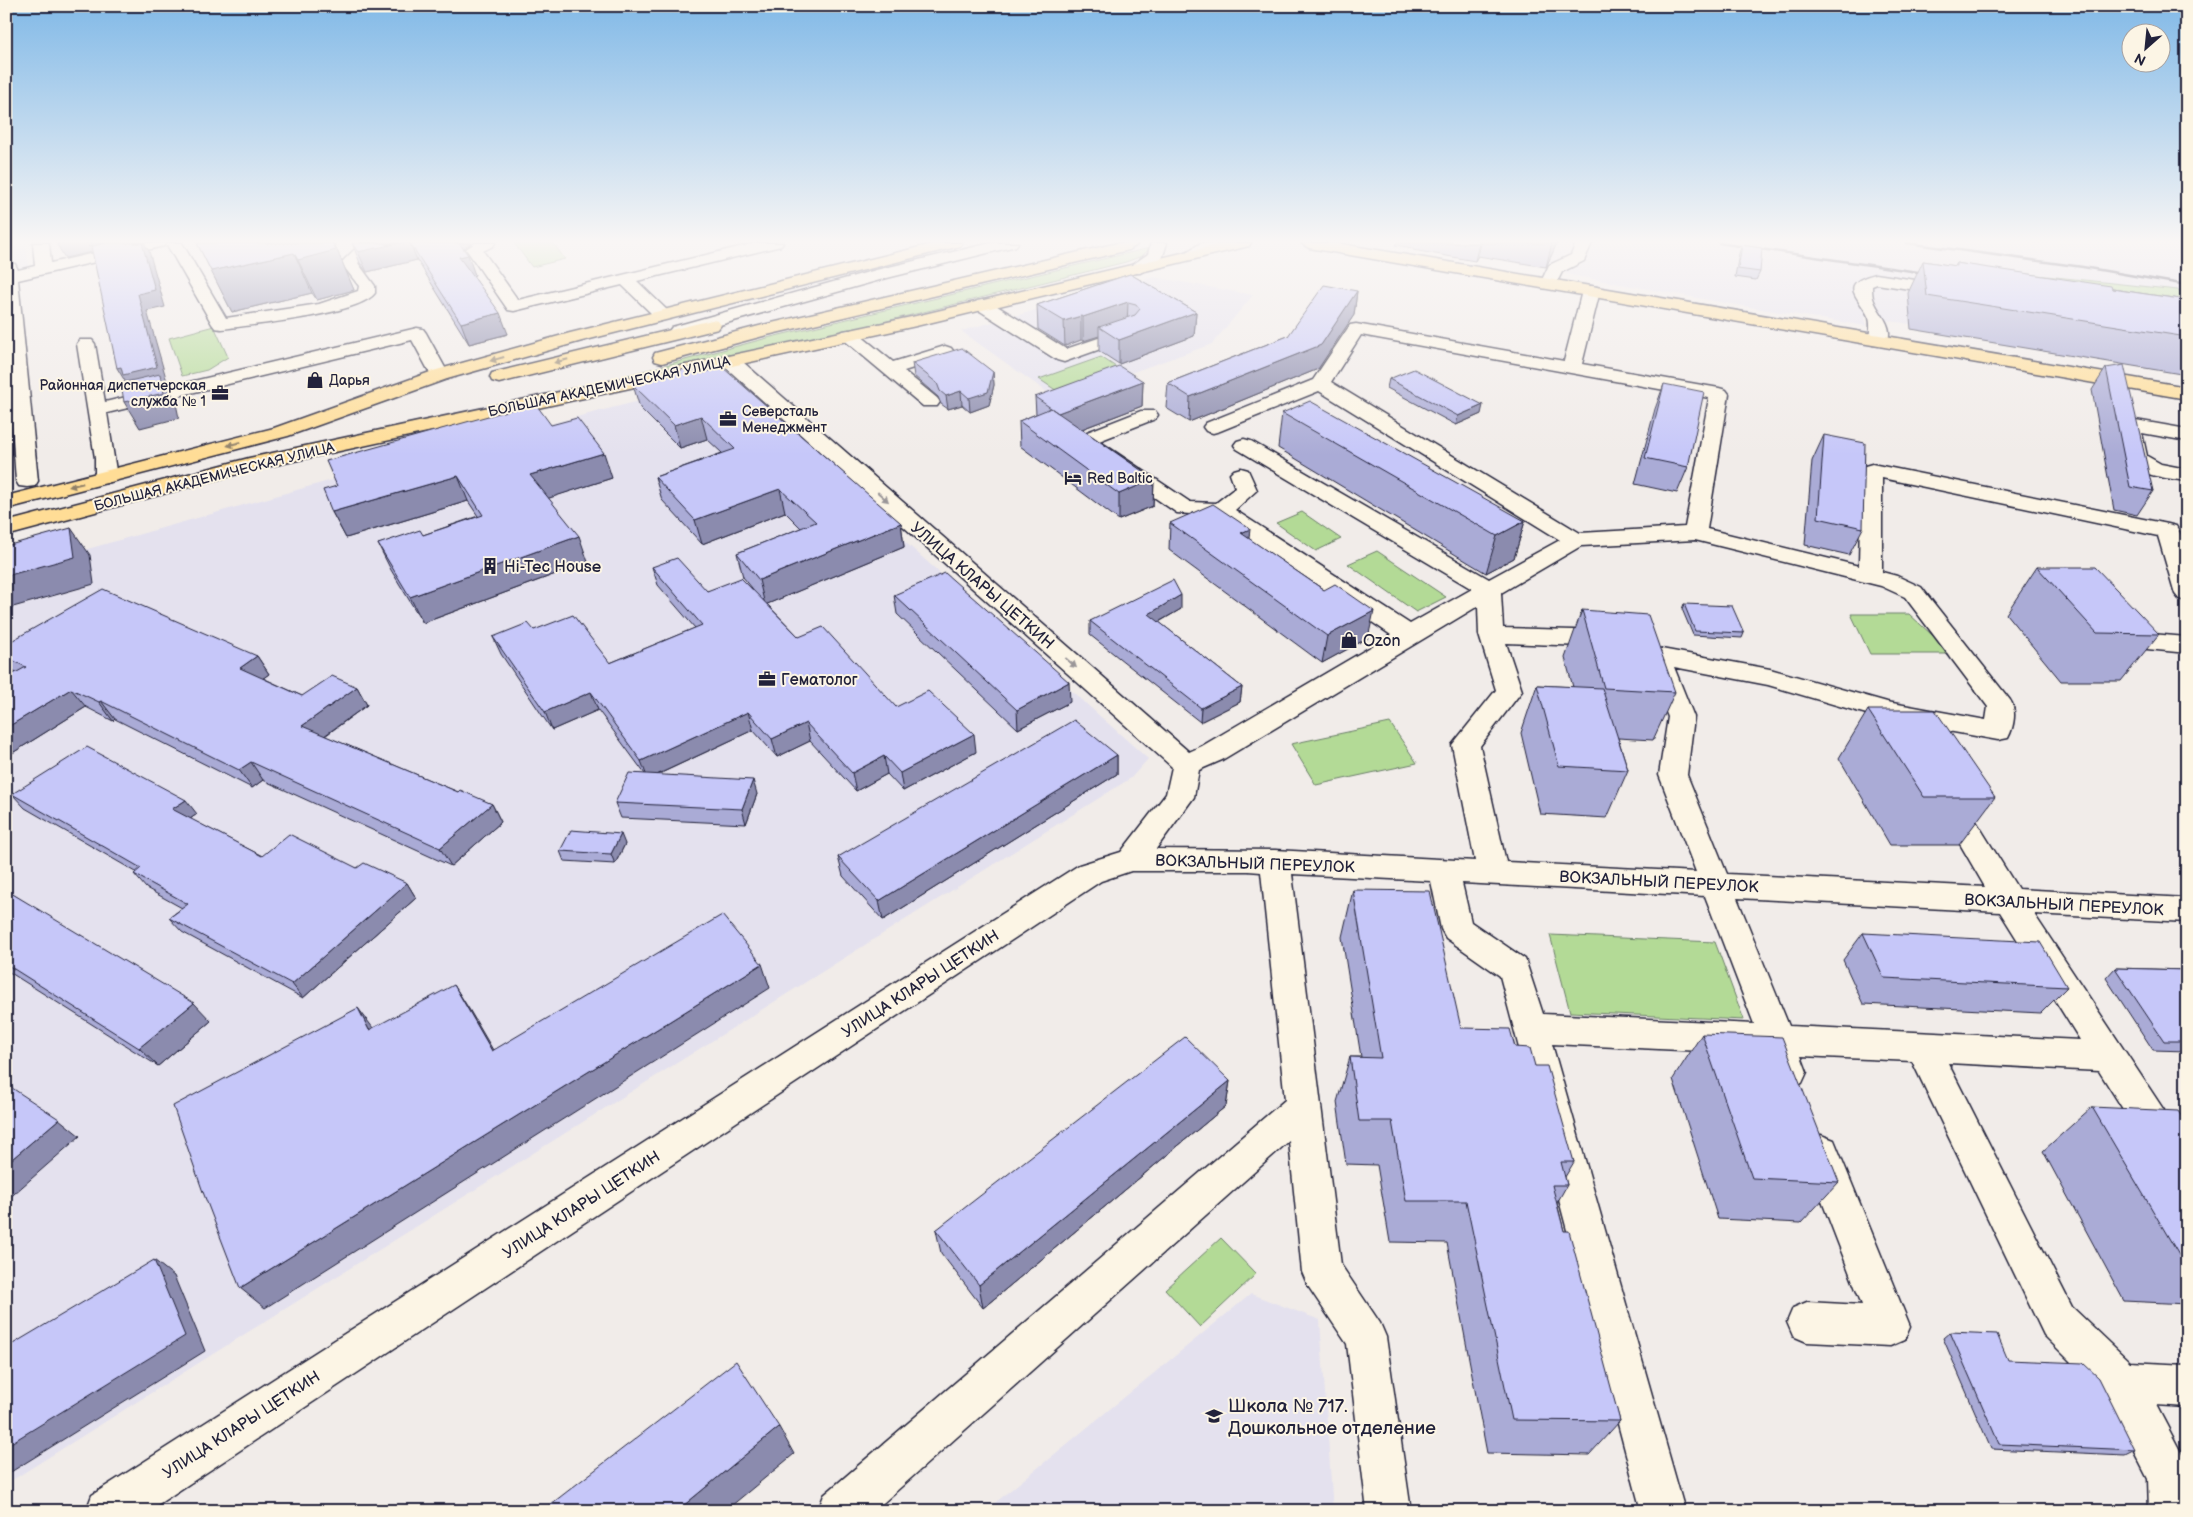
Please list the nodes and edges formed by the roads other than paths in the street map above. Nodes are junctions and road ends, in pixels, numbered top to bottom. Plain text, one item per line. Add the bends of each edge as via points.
1 (10, 314) edge
2 (215, 314) edge
3 (284, 314) edge
4 (662, 314) edge
5 (739, 314) edge
6 (760, 314) edge
7 (833, 314) edge
8 (944, 314) edge
9 (997, 314) edge
10 (1585, 314) edge
11 (1722, 314) edge
12 (1874, 314) edge
13 (1037, 322) edge
14 (1019, 328) junction
15 (594, 332) junction
16 (1128, 334) edge
17 (849, 335) junction
18 (650, 339) junction
19 (1879, 341) junction
20 (86, 344) dead end
21 (608, 350) junction
22 (945, 352) edge
23 (12, 360) edge
24 (729, 360) junction
25 (890, 369) junction
26 (1571, 369) junction
27 (440, 375) junction
28 (1320, 384) junction
29 (2187, 393) edge
30 (2123, 395) junction
31 (930, 402) dead end
32 (97, 410) junction
33 (1148, 415) dead end
34 (2130, 425) junction
35 (1213, 427) dead end
36 (281, 432) junction
37 (2187, 435) edge
38 (1244, 445) dead end
39 (249, 464) junction
40 (1241, 474) dead end
41 (2187, 475) edge
42 (106, 477) junction
43 (27, 481) dead end
44 (6, 503) edge
45 (1221, 510) junction
46 (6, 529) edge
47 (1695, 533) junction
48 (1576, 540) junction
49 (1870, 574) junction
50 (1489, 589) junction
51 (2187, 594) edge
52 (1409, 635) junction
53 (1491, 635) junction
54 (2111, 638) edge
55 (1642, 645) junction
56 (2187, 645) edge
57 (1897, 713) junction
58 (1916, 746) edge
59 (1186, 764) junction
60 (1936, 779) edge
61 (1131, 860) junction
62 (1275, 861) junction
63 (1444, 870) junction
64 (1493, 873) junction
65 (1714, 883) junction
66 (2009, 901) junction
67 (2187, 910) edge
68 (1530, 1028) junction
69 (1776, 1040) junction
70 (1922, 1047) junction
71 (2109, 1056) junction
72 (1302, 1106) junction
73 (2187, 1178) edge
74 (1807, 1322) dead end
75 (2122, 1382) junction
76 (2187, 1386) edge
77 (108, 1511) edge
78 (840, 1511) edge
79 (1390, 1511) edge
80 (1663, 1511) edge
81 (2171, 1511) edge

1 - 23 street
2 - 3 street via 221,324
4 - 15 main road, БОЛЬШАЯ АКАДЕМИЧЕСКАЯ УЛИЦА
5 - 18 street
6 - 18 main road
7 - 39 main road
8 - 17 main road, БОЛЬШАЯ АКАДЕМИЧЕСКАЯ УЛИЦА
9 - 14 street
10 - 26 street
11 - 19 main road
12 - 19 street via 1878,319
13 - 14 street
14 - 16 street via 1064,356
15 - 21 main road via 581,338 580,348
15 -> 27 main road, БОЛЬШАЯ АКАДЕМИЧЕСКАЯ УЛИЦА
17 - 24 main road, БОЛЬШАЯ АКАДЕМИЧЕСКАЯ УЛИЦА
17 - 25 street
18 - 21 main road
19 - 30 main road
20 - 32 street
21 -> 36 main road
22 - 25 street
23 - 43 street
24 - 39 main road, БОЛЬШАЯ АКАДЕМИЧЕСКАЯ УЛИЦА
24 -> 59 street, УЛИЦА КЛАРЫ ЦЕТКИН
25 - 31 street
26 - 28 street via 1356,330
26 - 47 street via 1719,394
27 - 32 street via 417,333
27 - 36 main road, БОЛЬШАЯ АКАДЕМИЧЕСКАЯ УЛИЦА
28 - 35 street
28 - 48 street
29 - 30 main road
30 - 34 street
32 - 42 street
33 - 45 street via 1084,440 1185,508
34 - 37 street
34 - 41 street via 2137,460 2155,469
36 -> 42 main road, БОЛЬШАЯ АКАДЕМИЧЕСКАЯ УЛИЦА
38 - 50 street
39 - 46 main road, БОЛЬШАЯ АКАДЕМИЧЕСКАЯ УЛИЦА
40 - 45 street via 1246,490
42 -> 44 main road, БОЛЬШАЯ АКАДЕМИЧЕСКАЯ УЛИЦА
45 - 52 street
47 - 48 street
47 - 49 street
48 - 50 street
49 - 51 street via 1872,470 2168,531
49 - 57 street via 1913,592 2001,706 1998,730
50 - 52 street
50 - 53 street
52 - 59 street via 1212,753
53 - 55 street
53 - 64 street via 1510,691 1466,745
54 - 56 street
55 - 57 street
55 - 65 street via 1681,718 1673,775
57 - 58 street
59 - 61 street via 1180,796
60 - 66 street
61 - 62 street, ВОКЗАЛЬНЫЙ ПЕРЕУЛОК
61 - 77 street, УЛИЦА КЛАРЫ ЦЕТКИН via 1090,874
62 - 63 street, ВОКЗАЛЬНЫЙ ПЕРЕУЛОК
62 - 72 street
63 - 64 street, ВОКЗАЛЬНЫЙ ПЕРЕУЛОК
63 - 68 street via 1457,929 1514,968
64 - 65 street, ВОКЗАЛЬНЫЙ ПЕРЕУЛОК
65 - 66 street, ВОКЗАЛЬНЫЙ ПЕРЕУЛОК
65 - 69 street
66 - 67 street, ВОКЗАЛЬНЫЙ ПЕРЕУЛОК
66 - 71 street
68 - 69 street
68 - 80 street
69 - 70 street
69 - 74 street via 1890,1326
70 - 71 street
70 - 75 street via 2058,1321
71 - 73 street
72 - 78 street
72 - 79 street via 1322,1272 1366,1336
75 - 76 street
75 - 81 street via 2170,1476

